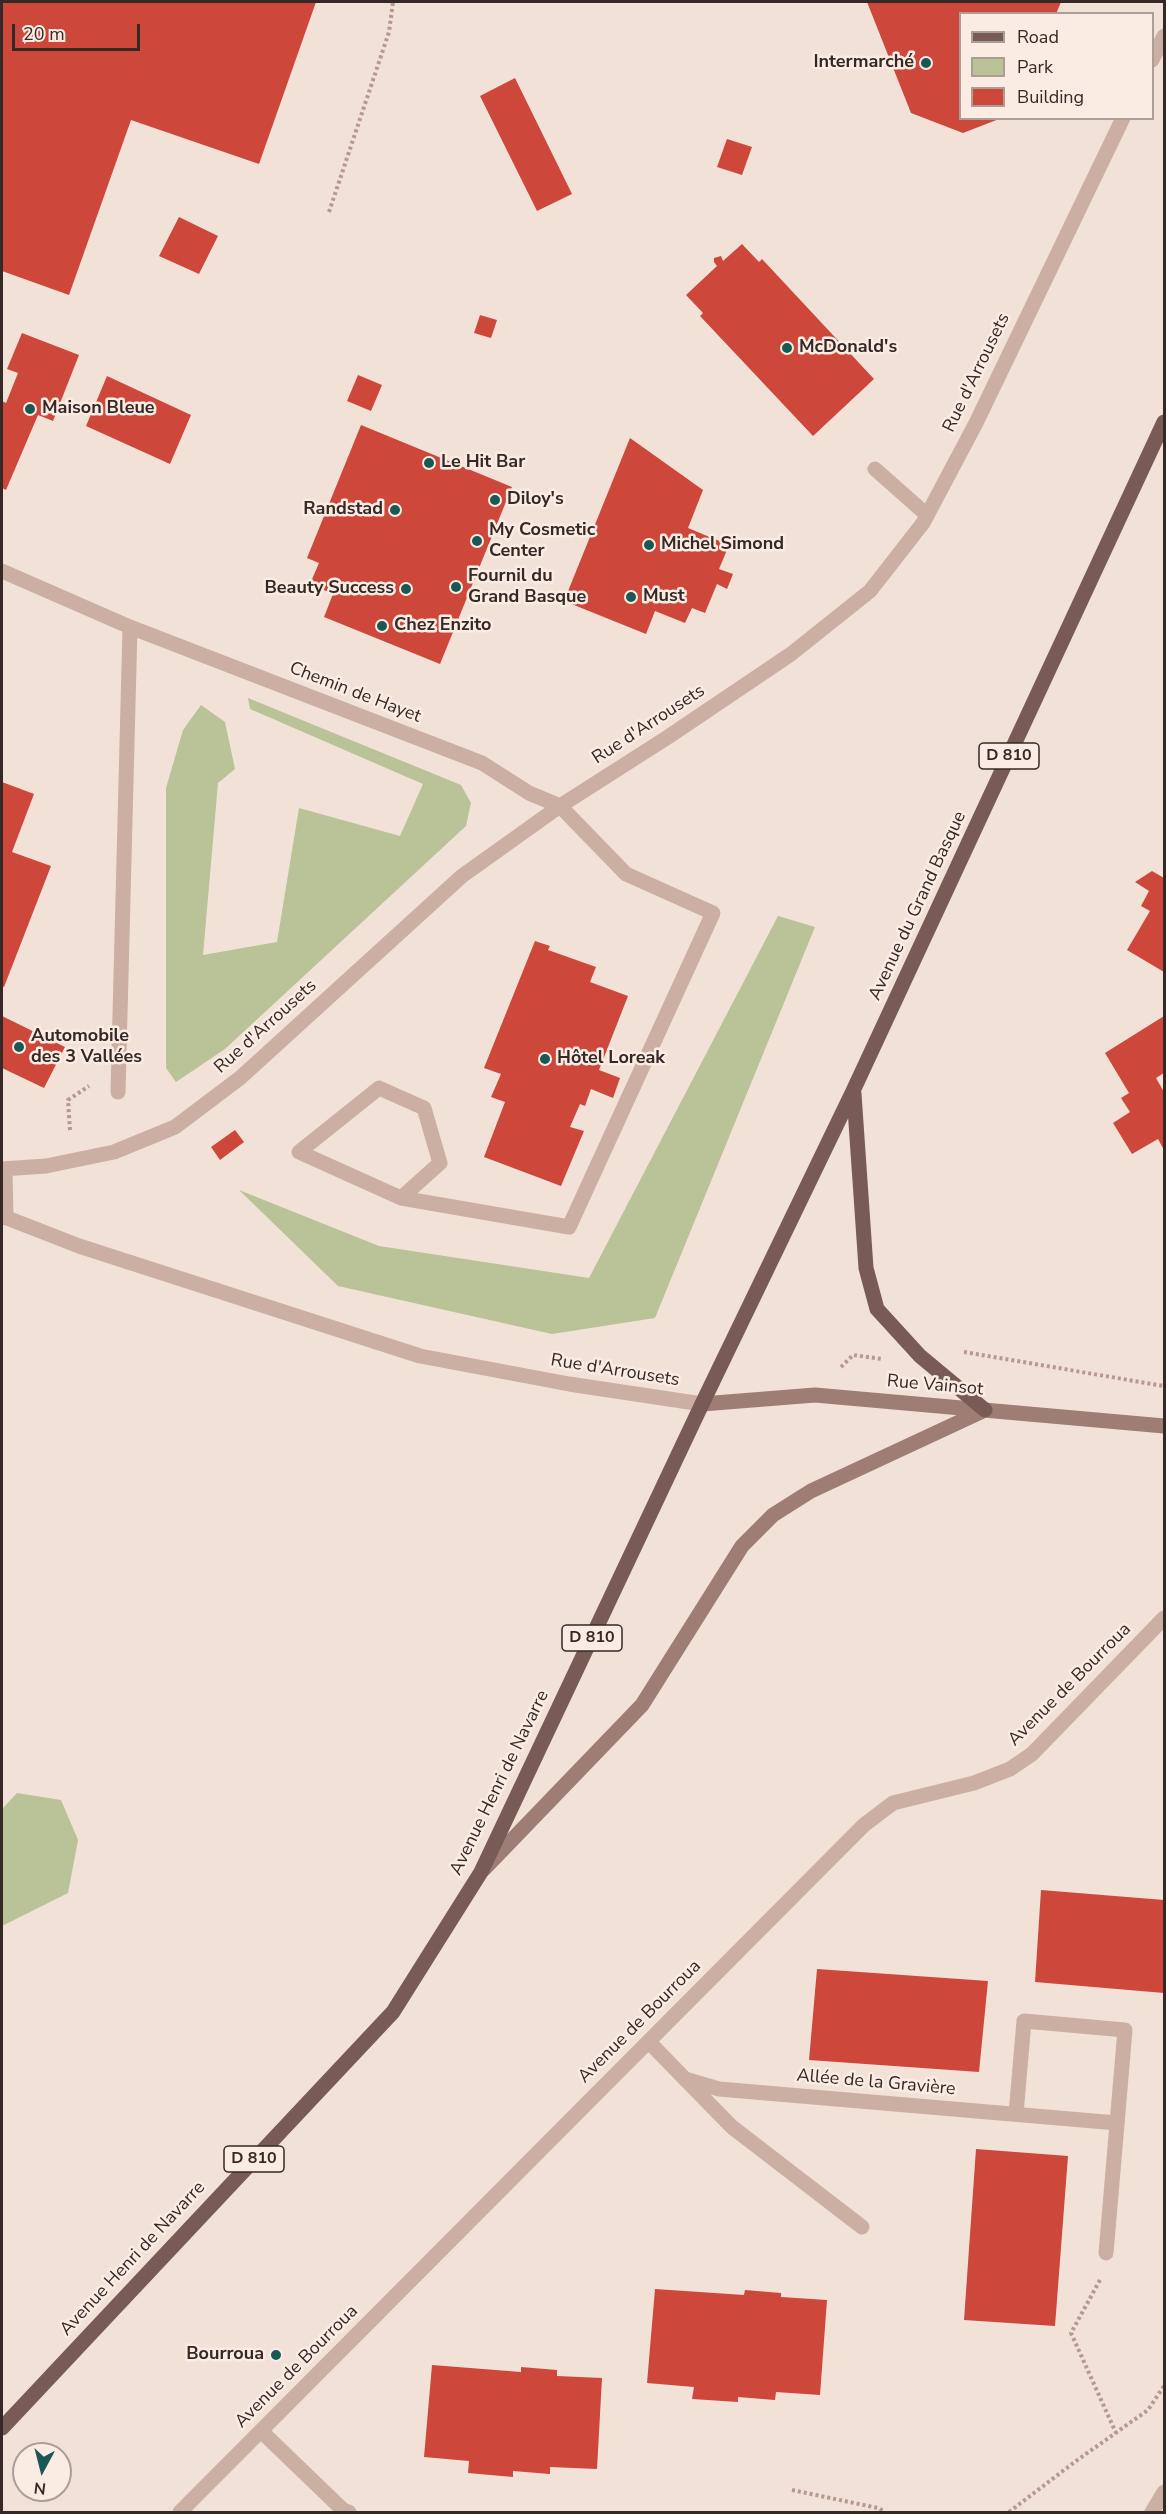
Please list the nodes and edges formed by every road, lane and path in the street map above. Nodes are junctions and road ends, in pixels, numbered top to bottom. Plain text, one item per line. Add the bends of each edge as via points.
1 (393, 2) edge
2 (1164, 36) edge
3 (1154, 56) edge
4 (1122, 120) edge
5 (329, 212) dead end
6 (1164, 422) edge
7 (875, 469) dead end
8 (927, 515) junction
9 (2, 571) edge
10 (130, 627) junction
11 (560, 806) junction
12 (853, 1091) junction
13 (118, 1092) dead end
14 (68, 1101) dead end
15 (70, 1131) dead end
16 (3, 1169) edge
17 (401, 1198) junction
18 (4, 1217) edge
19 (702, 1404) junction
20 (985, 1410) junction
21 (1164, 1426) edge
22 (1164, 1618) edge
23 (481, 1872) junction
24 (649, 2042) junction
25 (685, 2079) junction
26 (1016, 2115) junction
27 (1117, 2123) junction
28 (862, 2227) dead end
29 (1106, 2253) joint
30 (1164, 2386) edge
31 (2, 2428) edge
32 (261, 2431) junction
33 (1116, 2433) junction
34 (792, 2490) dead end
35 (1164, 2492) edge
36 (180, 2512) edge
37 (349, 2512) edge
38 (885, 2512) edge
39 (1009, 2512) edge
40 (1152, 2512) edge

1 - 5 path via 388,32
2 - 3 street
4 - 8 street, Rue d'Arrousets via 976,423
6 - 12 main road, Avenue du Grand Basque / D 810
7 - 8 street
8 - 11 street, Rue d'Arrousets via 870,591 800,647
9 - 10 street, Chemin de Hayet
10 - 11 street, Chemin de Hayet via 482,763 529,793
10 - 13 street
11 - 16 street, Rue d'Arrousets via 462,876 240,1078 175,1126 114,1152 46,1166
11 - 17 street via 626,874 713,913 569,1227
12 - 19 main road, Avenue du Grand Basque / D 810
12 - 20 main road via 866,1268 877,1310 907,1344
14 - 15 path
16 - 18 street, Rue d'Arrousets
17 - 17 street via 299,1152 379,1088 424,1108 440,1163
18 - 19 street, Rue d'Arrousets via 79,1246 420,1356
19 - 20 main road, Rue Vainsot via 814,1395
19 - 23 main road, Avenue Henri de Navarre / D 810
20 - 21 main road, Rue Vainsot
20 - 23 main road via 812,1491 773,1515 742,1546 642,1705
22 - 24 street, Avenue de Bourroua via 1032,1754 1010,1769 974,1783 893,1803 864,1825
23 - 31 main road, Avenue Henri de Navarre / D 810 via 393,2012
24 - 25 street, Allée de la Gravière
24 - 32 street, Avenue de Bourroua
25 - 26 street, Allée de la Gravière via 719,2089
25 - 28 street via 732,2127
26 - 27 street, Allée de la Gravière
26 - 27 street via 1024,2022 1125,2030
27 - 29 street
29 - 33 path via 1100,2283 1071,2333
30 - 33 path via 1148,2410
32 - 36 street, Avenue de Bourroua
32 - 37 street
33 - 39 path
34 - 38 path
35 - 40 street

